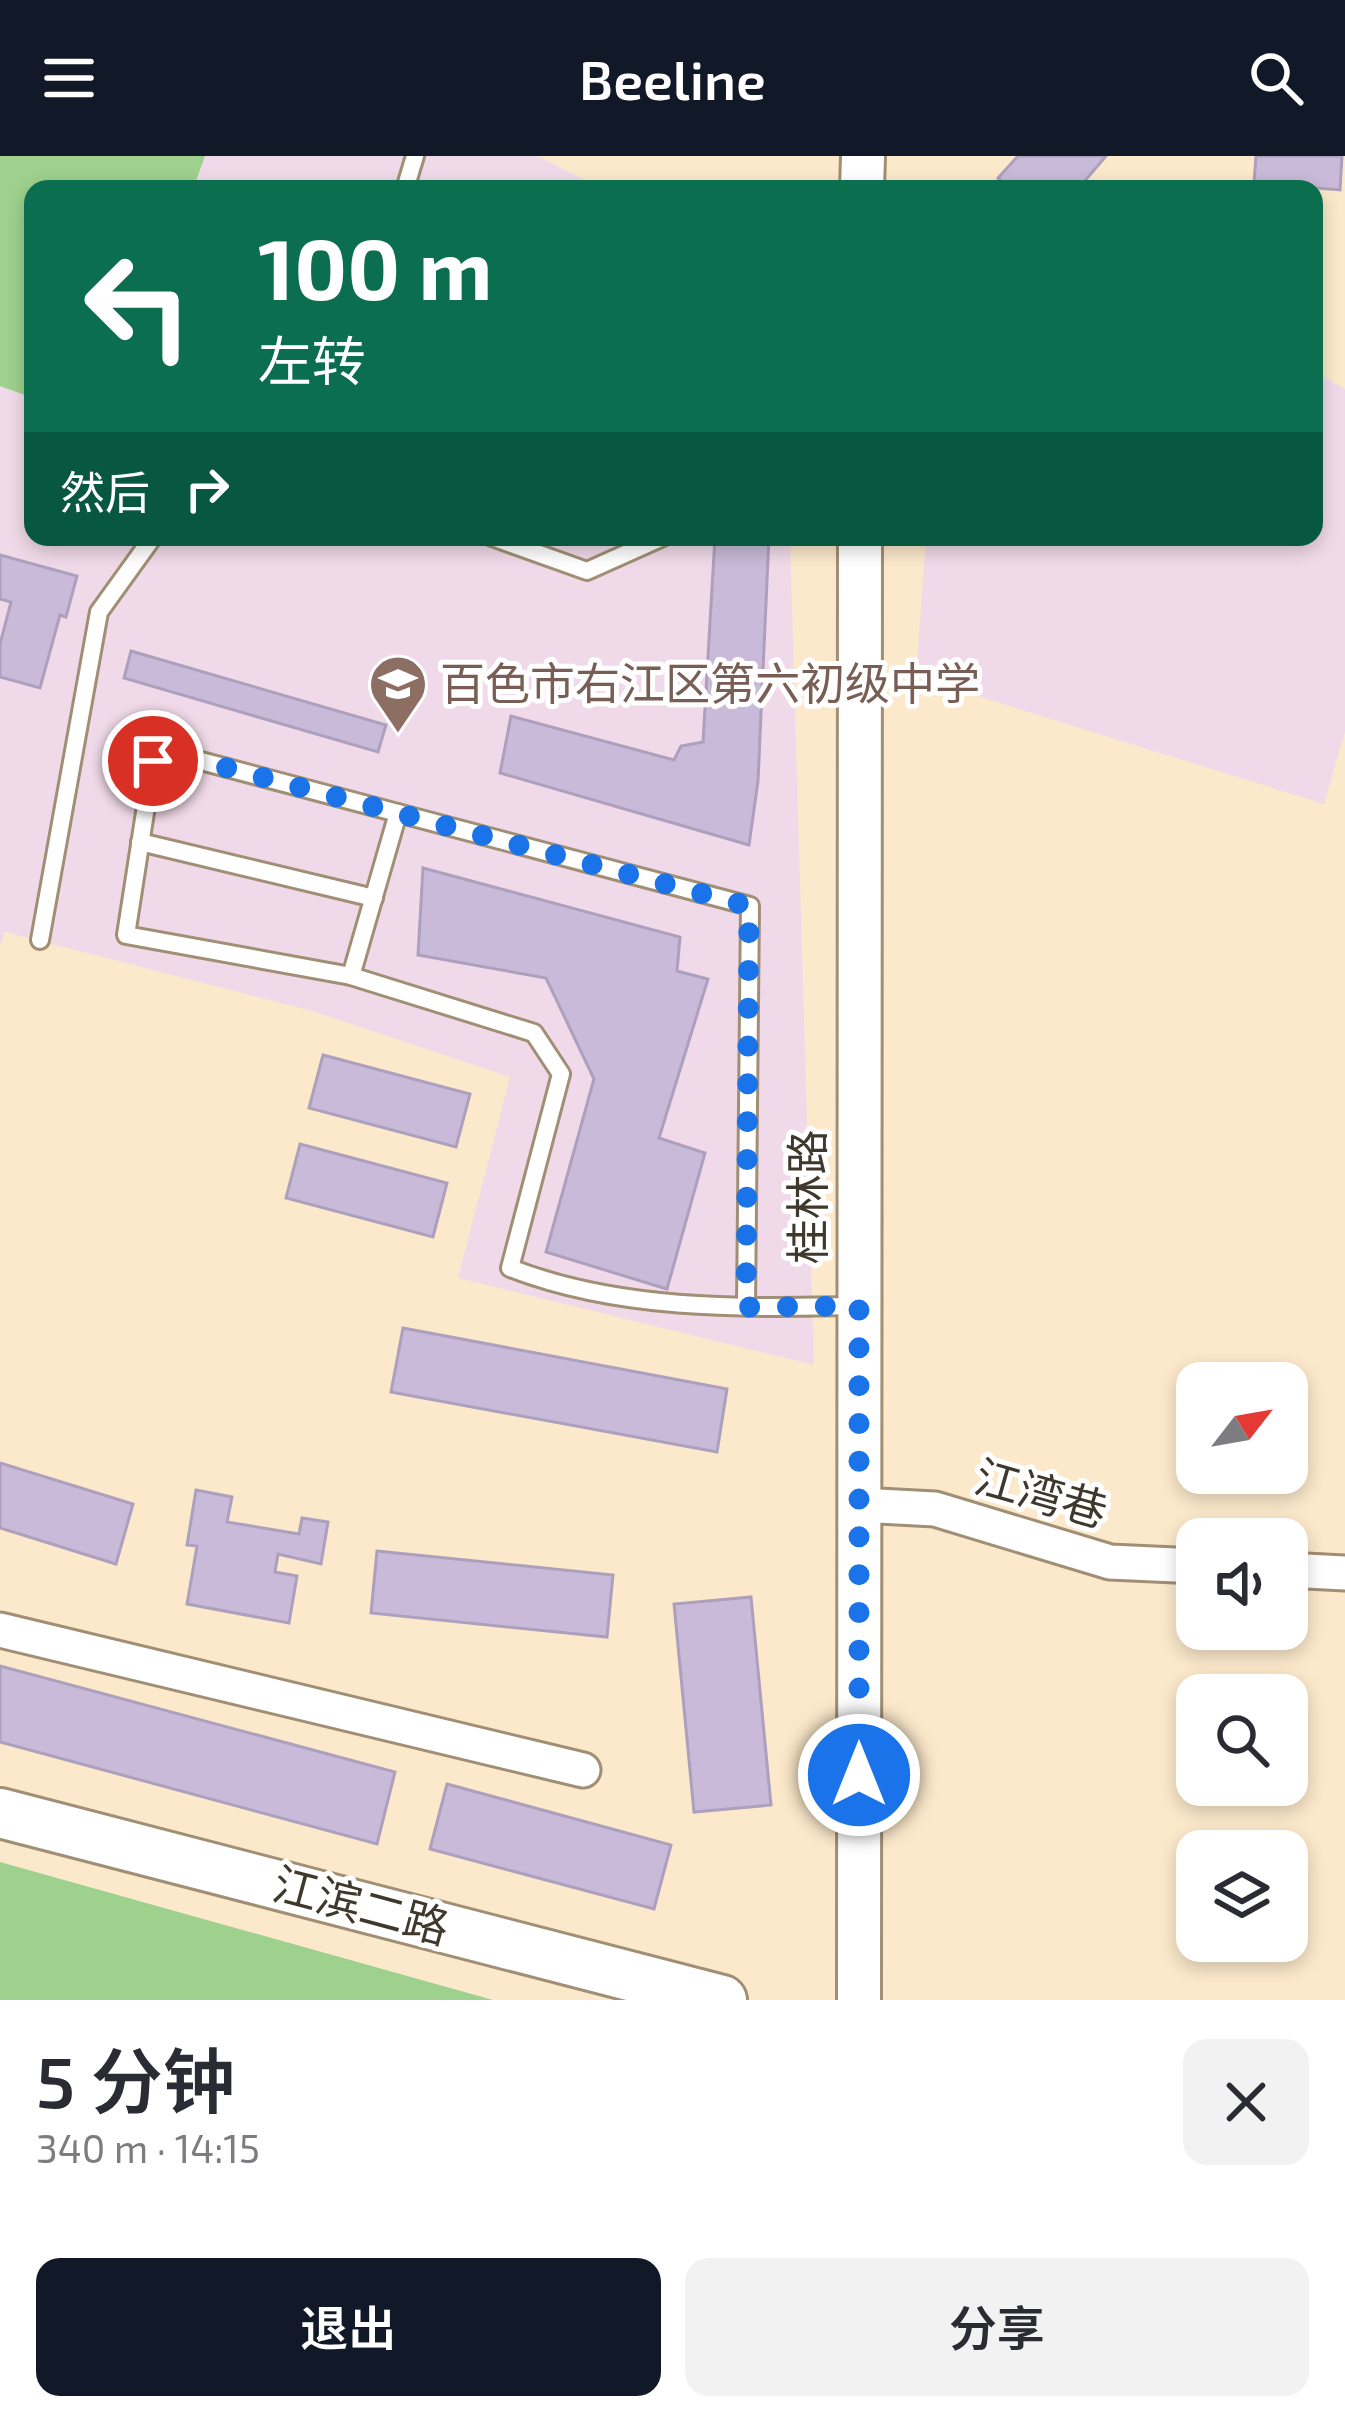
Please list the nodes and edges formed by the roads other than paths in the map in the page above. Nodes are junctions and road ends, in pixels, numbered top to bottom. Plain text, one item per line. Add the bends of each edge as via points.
1 (146, 546) edge
2 (516, 546) edge
3 (643, 546) edge
4 (860, 546) edge
5 (398, 813) junction
6 (140, 842) junction
7 (374, 898) junction
8 (40, 940) dead end
9 (351, 976) junction
10 (859, 1306) junction
11 (746, 1307) junction
12 (859, 1505) junction
13 (1176, 1565) edge
14 (1308, 1571) edge
15 (1345, 1573) edge
16 (0, 1630) edge
17 (584, 1770) dead end
18 (0, 1813) edge
19 (722, 2000) edge
20 (859, 2000) edge

1 - 8 lane via 99,612
2 - 3 lane via 586,571
4 - 10 street, 桂林路
5 - 6 lane via 182,756 153,761
5 - 7 lane
5 - 11 lane via 749,906
6 - 7 lane
6 - 9 lane via 126,934
7 - 9 lane
9 - 11 lane via 534,1033 561,1074 510,1268 693,1308
10 - 11 lane
10 - 12 street, 桂林路
12 - 13 street, 江湾巷 via 935,1509 1111,1562
12 - 20 street, 桂林路
14 - 15 street
16 - 17 street
18 - 19 main road, 江滨二路

